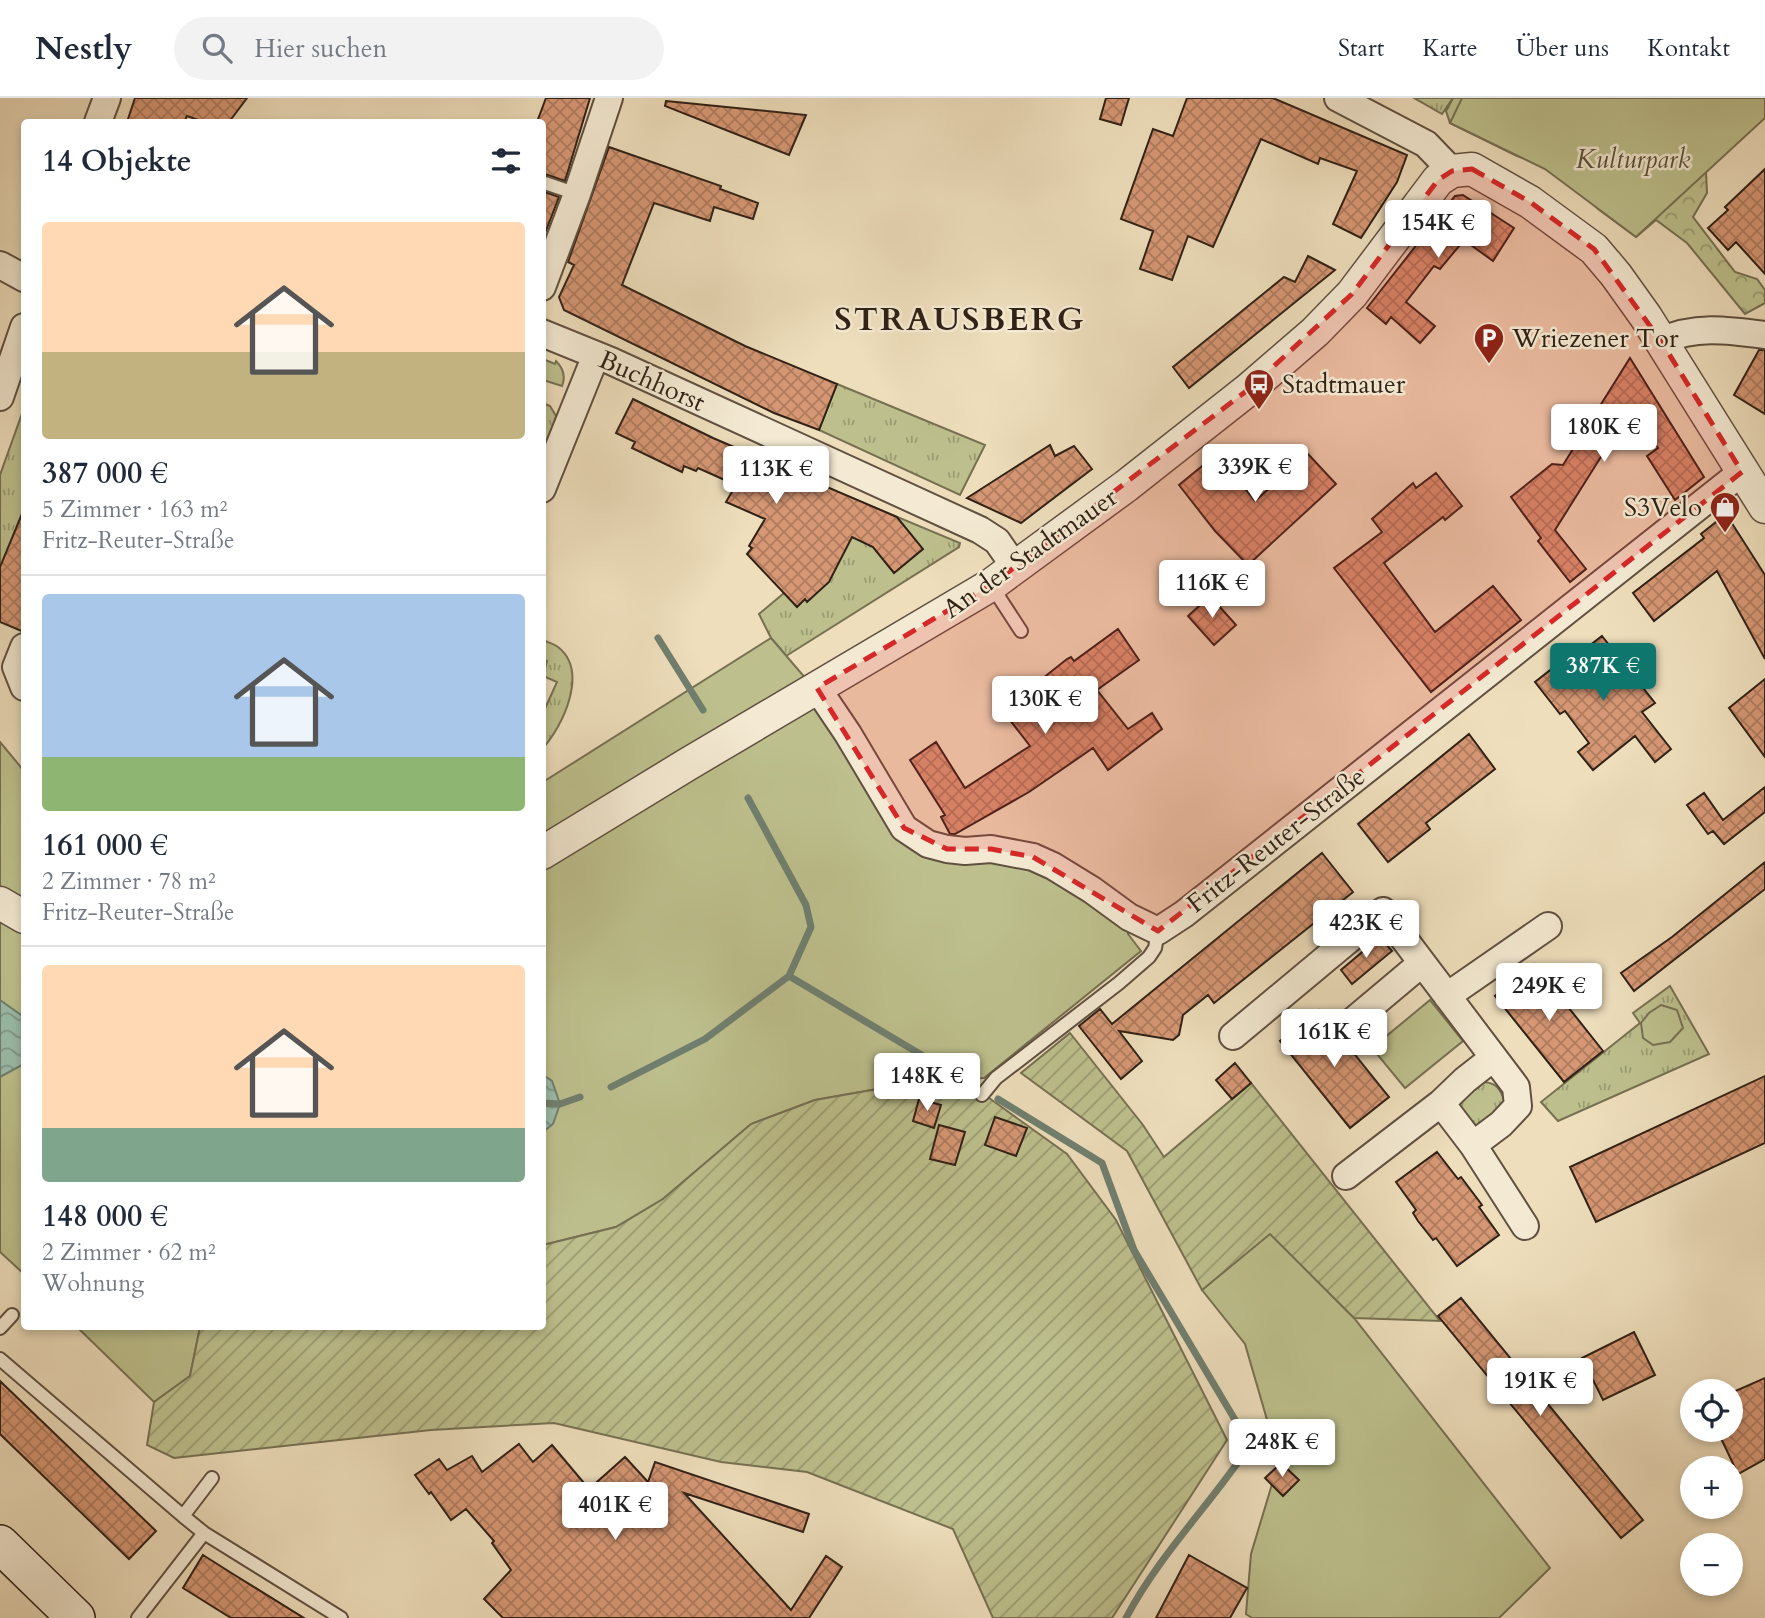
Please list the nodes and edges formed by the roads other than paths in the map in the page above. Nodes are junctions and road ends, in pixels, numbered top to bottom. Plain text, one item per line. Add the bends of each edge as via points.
1 (107, 98) edge
2 (609, 98) edge
3 (1338, 98) edge
4 (99, 119) edge
5 (1452, 171) junction
6 (546, 183) edge
7 (577, 194) junction
8 (0, 265) edge
9 (21, 276) edge
10 (546, 276) edge
11 (546, 335) edge
12 (1765, 335) edge
13 (21, 336) edge
14 (1661, 341) junction
15 (596, 355) junction
16 (0, 397) edge
17 (1742, 472) junction
18 (546, 479) edge
19 (1765, 507) edge
20 (1003, 576) junction
21 (1021, 631) dead end
22 (21, 654) edge
23 (21, 680) edge
24 (817, 688) junction
25 (546, 851) edge
26 (0, 903) edge
27 (21, 915) edge
28 (1548, 926) dead end
29 (1158, 930) junction
30 (1422, 963) junction
31 (1447, 996) junction
32 (1353, 1021) dead end
33 (1233, 1035) dead end
34 (1493, 1058) junction
35 (982, 1095) dead end
36 (1441, 1103) junction
37 (1473, 1145) junction
38 (1346, 1176) dead end
39 (1525, 1226) dead end
40 (12, 1315) dead end
41 (0, 1328) edge
42 (0, 1359) edge
43 (212, 1478) dead end
44 (183, 1516) junction
45 (204, 1533) junction
46 (0, 1544) edge
47 (76, 1618) edge
48 (138, 1618) edge
49 (341, 1618) edge

1 - 4 street
2 - 7 street
3 - 5 street via 1426,144
5 - 14 street via 1472,169 1530,202 1594,249
5 - 20 street, An der Stadtmauer via 1438,180 1352,294 1315,332 1126,486
6 - 7 lane
7 - 10 street
8 - 9 street
11 - 15 street, Buchhorst
12 - 14 street via 1716,329 1686,331
13 - 16 street
14 - 17 street
15 - 18 street
15 - 20 street, Buchhorst via 980,530 997,541
17 - 19 street
17 - 29 street, Fritz-Reuter-Straße
20 - 21 lane
20 - 24 street, An der Stadtmauer
22 - 23 street via 16,667
24 - 25 street, An der Stadtmauer
24 - 29 street via 904,828 928,844 947,849 991,849 1053,866 1129,917
26 - 27 street
28 - 31 street
29 - 35 lane via 1149,957 996,1078
30 - 31 street
30 - 32 street
30 - 33 street via 1383,911
31 - 34 street
34 - 36 street
34 - 37 street via 1516,1087 1518,1106
36 - 37 street
36 - 38 street
37 - 39 street
40 - 41 lane
42 - 44 lane
43 - 44 lane
44 - 45 lane
45 - 48 lane
45 - 49 lane
46 - 47 main road

